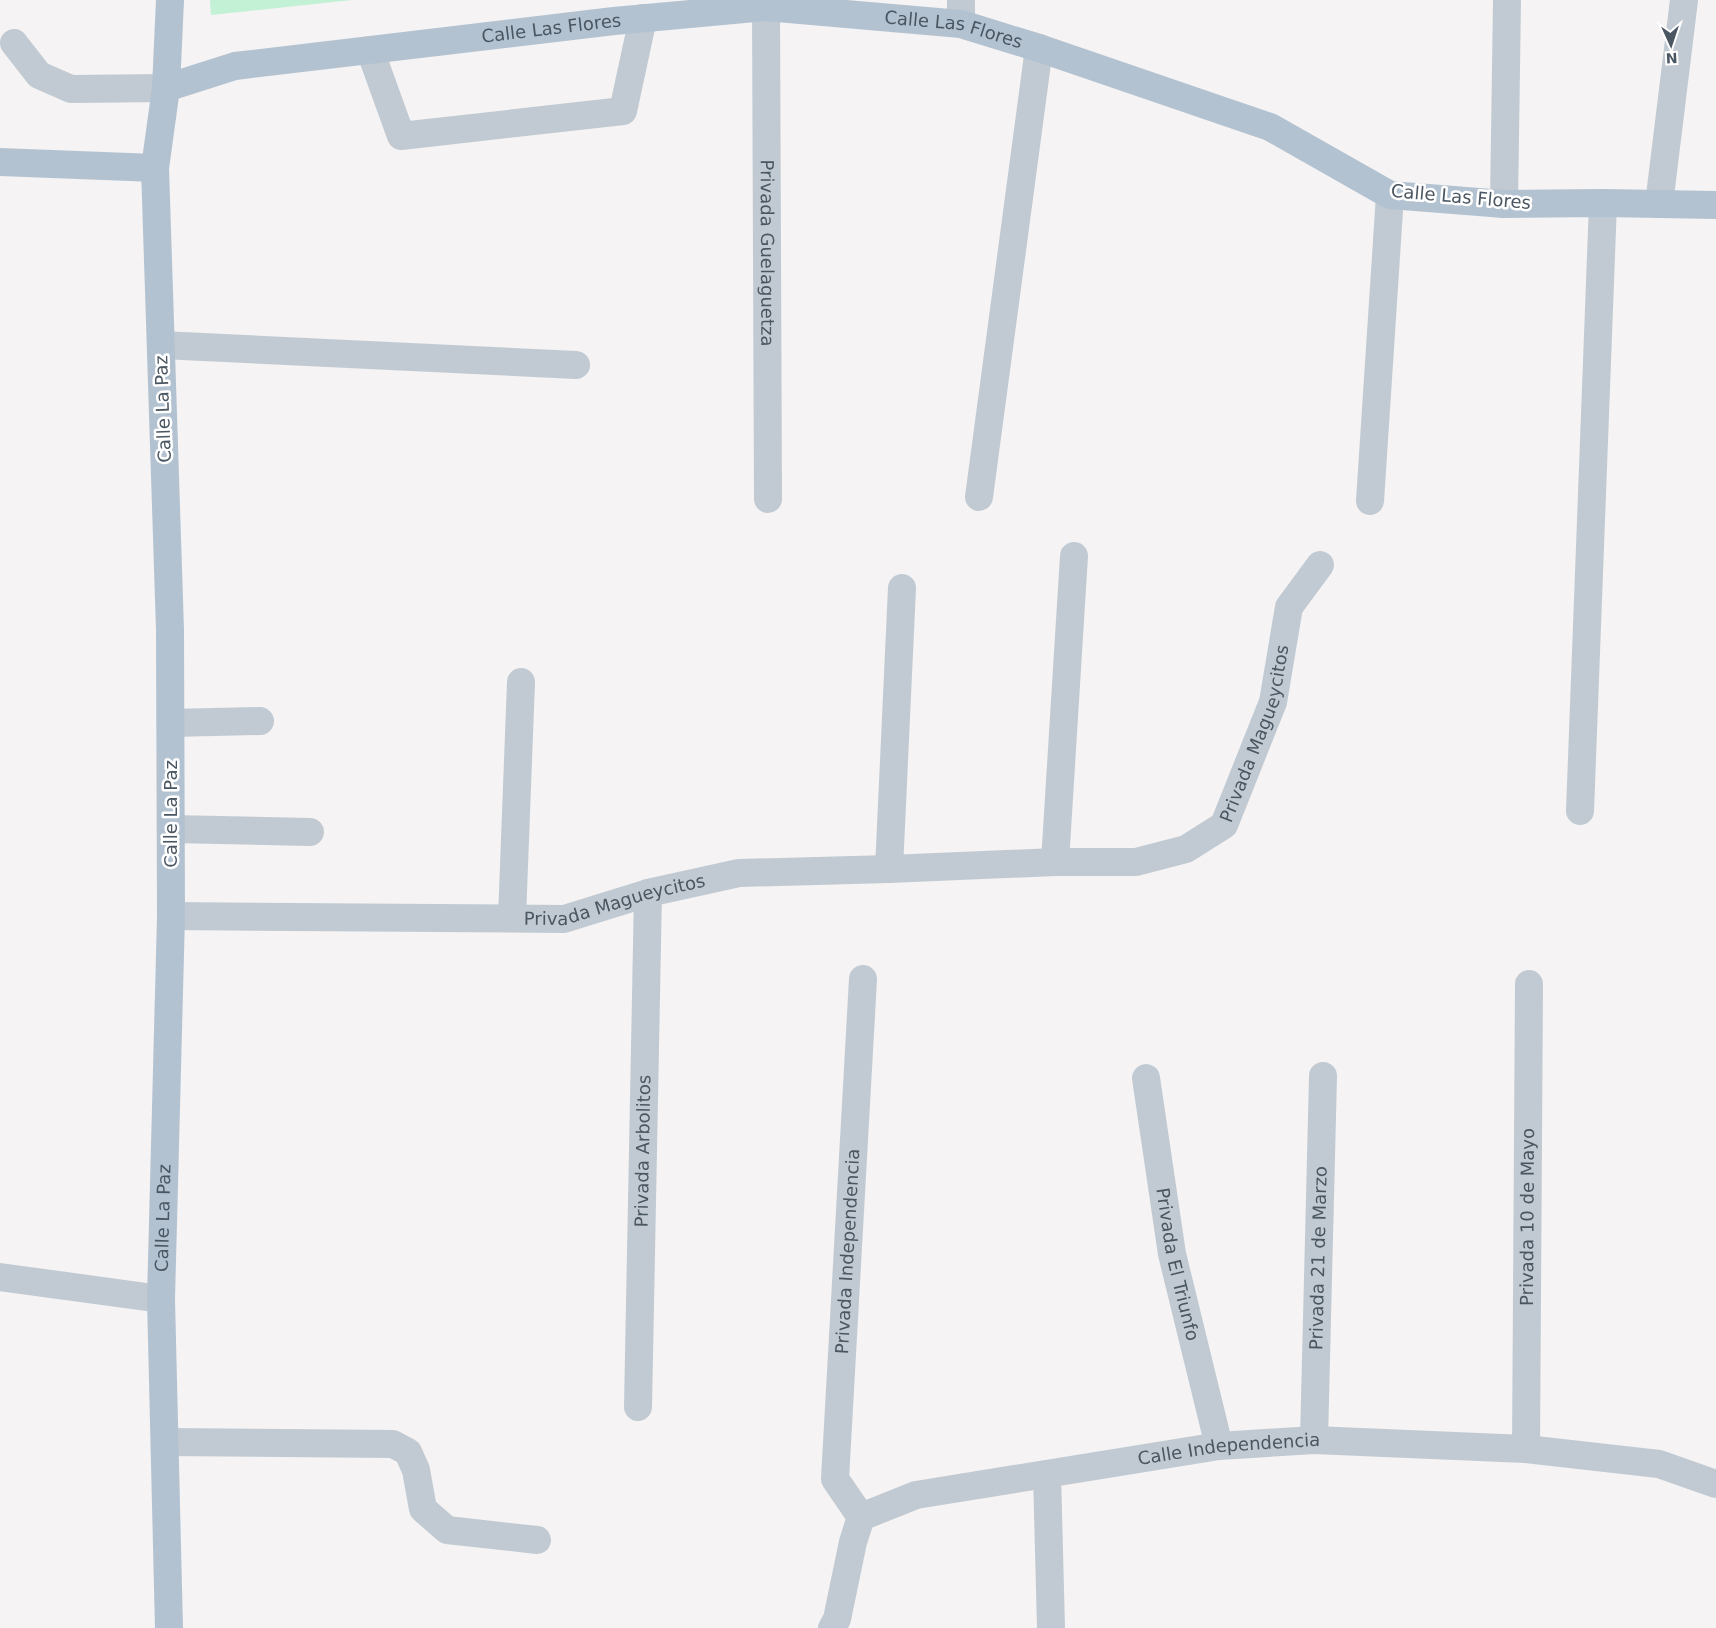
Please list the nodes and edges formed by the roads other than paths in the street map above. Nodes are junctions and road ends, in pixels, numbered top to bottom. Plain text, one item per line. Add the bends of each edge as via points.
1 (170, 0) edge
2 (1507, 0) edge
3 (1684, 0) edge
4 (766, 7) junction
5 (961, 12) edge
6 (643, 18) junction
7 (14, 43) dead end
8 (1040, 48) junction
9 (370, 50) junction
10 (166, 88) junction
11 (0, 162) edge
12 (155, 168) junction
13 (1390, 194) junction
14 (1603, 203) junction
15 (1504, 204) junction
16 (1659, 204) junction
17 (1716, 205) edge
18 (161, 345) junction
19 (576, 365) dead end
20 (979, 497) dead end
21 (768, 499) dead end
22 (1370, 501) dead end
23 (1074, 556) dead end
24 (1320, 565) dead end
25 (902, 588) dead end
26 (521, 682) dead end
27 (260, 721) dead end
28 (171, 723) junction
29 (1580, 811) dead end
30 (171, 829) junction
31 (310, 832) dead end
32 (1055, 862) junction
33 (889, 869) junction
34 (648, 893) junction
35 (172, 916) junction
36 (512, 918) junction
37 (863, 979) dead end
38 (1529, 984) dead end
39 (1322, 1076) dead end
40 (1146, 1078) dead end
41 (0, 1277) edge
42 (161, 1299) junction
43 (638, 1407) dead end
44 (1314, 1440) junction
45 (165, 1442) junction
46 (1219, 1446) junction
47 (1526, 1449) junction
48 (1047, 1474) junction
49 (1716, 1484) edge
50 (861, 1517) junction
51 (537, 1540) dead end
52 (169, 1628) edge
53 (832, 1628) edge
54 (1051, 1628) edge

1 - 10 main road, Calle La Paz
2 - 15 street
3 - 16 street
4 - 5 main road, Calle Las Flores
4 - 6 main road, Calle Las Flores
4 - 21 street, Privada Guelaguetza
5 - 8 main road, Calle Las Flores
6 - 9 main road, Calle Las Flores
6 - 9 street via 623,111 401,136
7 - 10 street via 39,75 71,89
8 - 13 main road, Calle Las Flores via 1270,127
8 - 20 street
9 - 10 main road, Calle Las Flores via 236,66
10 - 12 main road, Calle La Paz
11 - 12 main road
12 - 18 main road, Calle La Paz
13 - 15 main road, Calle Las Flores
13 - 22 street
14 - 15 main road, Calle Las Flores
14 - 16 main road, Calle Las Flores
14 - 29 street
16 - 17 main road, Calle Las Flores
18 - 19 street
18 - 28 main road, Calle La Paz
23 - 32 street
24 - 32 street, Privada Magueycitos via 1289,607 1273,702 1224,825 1186,849 1136,862
25 - 33 street
26 - 36 street
27 - 28 street
28 - 30 main road, Calle La Paz
30 - 31 street
30 - 35 main road, Calle La Paz
32 - 33 street, Privada Magueycitos
33 - 34 street, Privada Magueycitos via 738,873
34 - 36 street, Privada Magueycitos via 564,919
34 - 43 street, Privada Arbolitos
35 - 36 street, Privada Magueycitos
35 - 42 main road, Calle La Paz
37 - 50 street, Privada Independencia via 835,1479
38 - 47 street, Privada 10 de Mayo
39 - 44 street, Privada 21 de Marzo
40 - 46 street, Privada El Triunfo via 1172,1254
41 - 42 street
42 - 45 main road, Calle La Paz
44 - 46 street, Calle Independencia
44 - 47 street, Calle Independencia
45 - 51 street via 393,1444 408,1452 416,1470 423,1509 447,1530
45 - 52 main road, Calle La Paz
46 - 48 street, Calle Independencia
47 - 49 street, Calle Independencia via 1659,1464
48 - 50 street, Calle Independencia via 916,1495
48 - 54 street
50 - 53 street via 852,1542 837,1619

